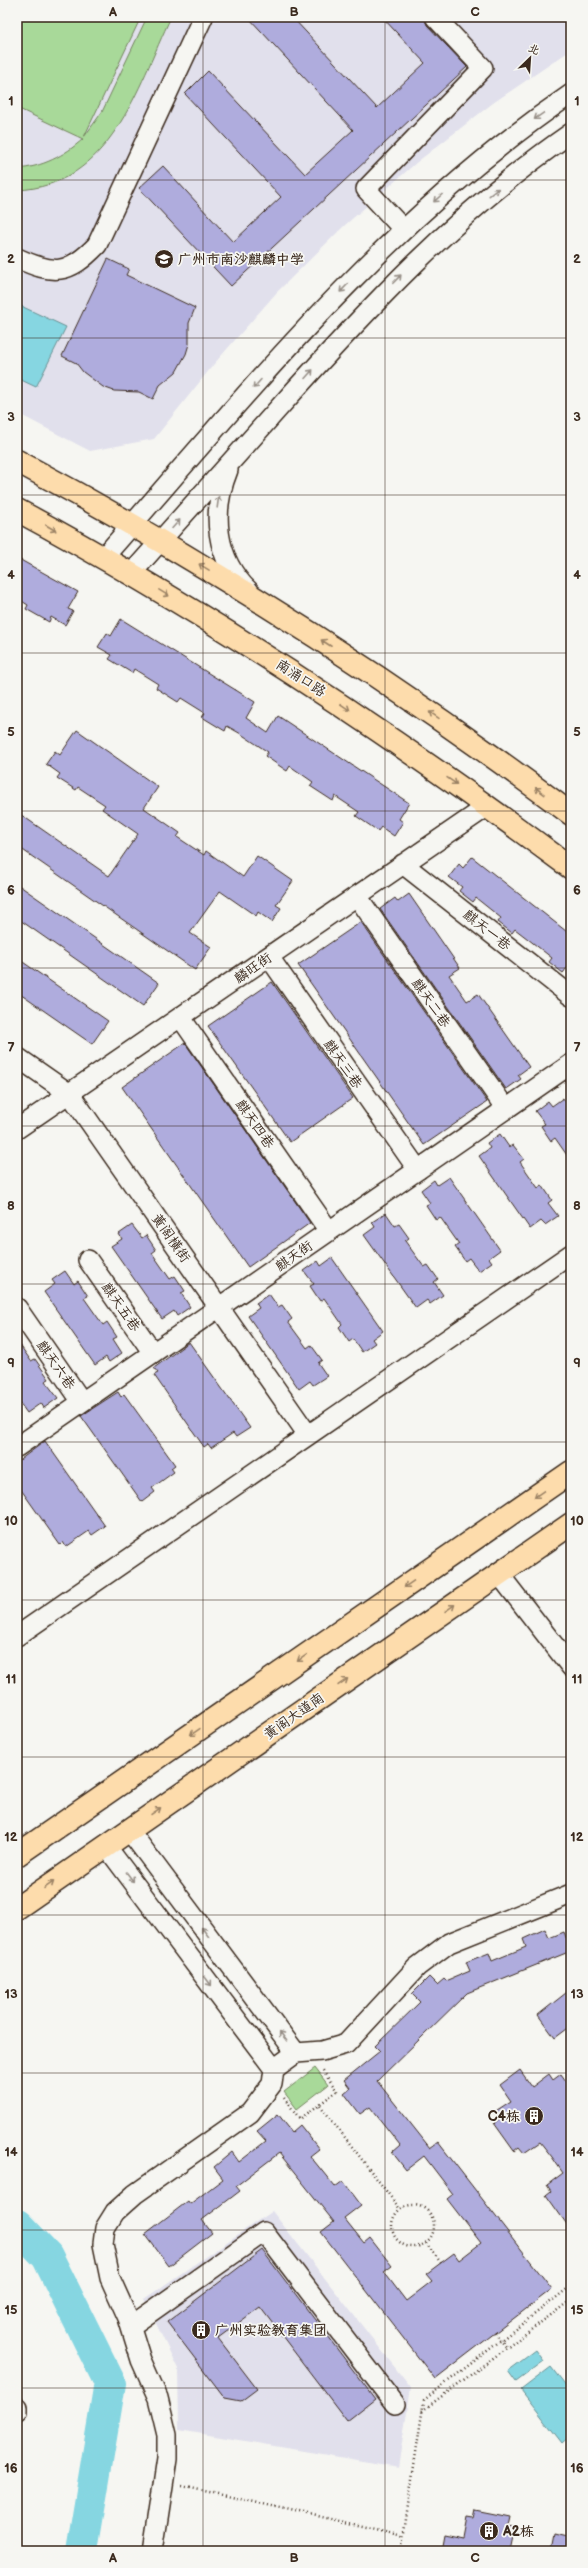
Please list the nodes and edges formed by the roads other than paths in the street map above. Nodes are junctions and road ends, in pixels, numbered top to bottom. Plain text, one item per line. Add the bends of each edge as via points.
1 (203, 17) edge
2 (435, 17) edge
3 (571, 94) edge
4 (571, 133) edge
5 (404, 229) junction
6 (17, 258) edge
7 (236, 456) junction
8 (17, 461) edge
9 (17, 510) edge
10 (132, 525) junction
11 (160, 541) junction
12 (103, 558) junction
13 (131, 574) junction
14 (268, 607) junction
15 (488, 806) junction
16 (571, 814) edge
17 (403, 864) junction
18 (571, 868) edge
19 (357, 896) junction
20 (269, 957) junction
21 (571, 996) edge
22 (181, 1018) junction
23 (17, 1057) edge
24 (571, 1064) edge
25 (70, 1094) junction
26 (506, 1110) junction
27 (17, 1129) edge
28 (418, 1170) junction
29 (329, 1231) junction
30 (571, 1254) edge
31 (88, 1260) dead end
32 (219, 1307) junction
33 (17, 1308) edge
34 (153, 1353) junction
35 (82, 1402) junction
36 (308, 1435) junction
37 (17, 1447) edge
38 (571, 1472) edge
39 (571, 1524) edge
40 (499, 1574) junction
41 (17, 1636) edge
42 (571, 1667) edge
43 (129, 1830) junction
44 (106, 1846) junction
45 (17, 1855) edge
46 (571, 1894) edge
47 (17, 1908) edge
48 (302, 2052) junction
49 (273, 2076) junction
50 (131, 2326) junction
51 (394, 2404) dead end
52 (17, 2406) edge
53 (17, 2412) edge
54 (153, 2551) edge

1 - 6 street via 98,245 85,258 59,270 41,269
2 - 5 street via 483,68 366,189
3 -> 5 street via 534,119 456,181
7 -> 4 street via 337,342 405,271 477,206
5 -> 10 street via 313,320
11 -> 7 street
14 -> 7 street via 234,574 227,561 218,530 218,499 228,469
8 - 10 main road
9 -> 12 main road, 南涌口路
10 - 11 main road
10 - 12 street
11 - 13 street
14 -> 11 main road
12 - 13 main road, 南涌口路
13 -> 15 main road, 南涌口路 via 321,691
16 -> 14 main road via 442,721
15 - 17 street, 麟旺街
15 - 18 main road, 南涌口路
17 - 19 street, 麟旺街
17 - 21 street, 麒天一巷
19 - 20 street, 麟旺街
19 - 26 street, 麒天二巷
20 - 22 street, 麟旺街
20 - 28 street, 麒天三巷
22 - 25 street, 麟旺街
22 - 29 street, 麒天四巷
23 - 25 street, 黄阁横街
24 - 26 street, 麒天街
25 - 27 street, 麟旺街
25 - 32 street, 黄阁横街
26 - 28 street, 麒天街
28 - 29 street, 麒天街
29 - 32 street, 麒天街
30 - 36 street
31 - 34 street, 麒天五巷
32 - 34 street, 麒天街
32 - 36 street, 黄阁横街
33 - 35 street, 麒天六巷
34 - 35 street, 麒天街
35 - 37 street, 麒天街
36 - 41 street
38 -> 45 main road
39 - 40 main road, 黄阁大道南
40 - 42 street
43 -> 40 main road, 黄阁大道南
43 - 44 main road, 黄阁大道南
48 -> 43 street
47 -> 44 main road, 黄阁大道南
44 -> 49 street
46 - 48 street via 449,1943 416,1967 346,2044
48 - 49 street
49 - 50 street via 250,2113 135,2194 115,2212 106,2228 103,2244 110,2278
50 - 51 street via 264,2232
50 - 54 street via 141,2360 158,2398 167,2435 167,2459
52 - 53 street

